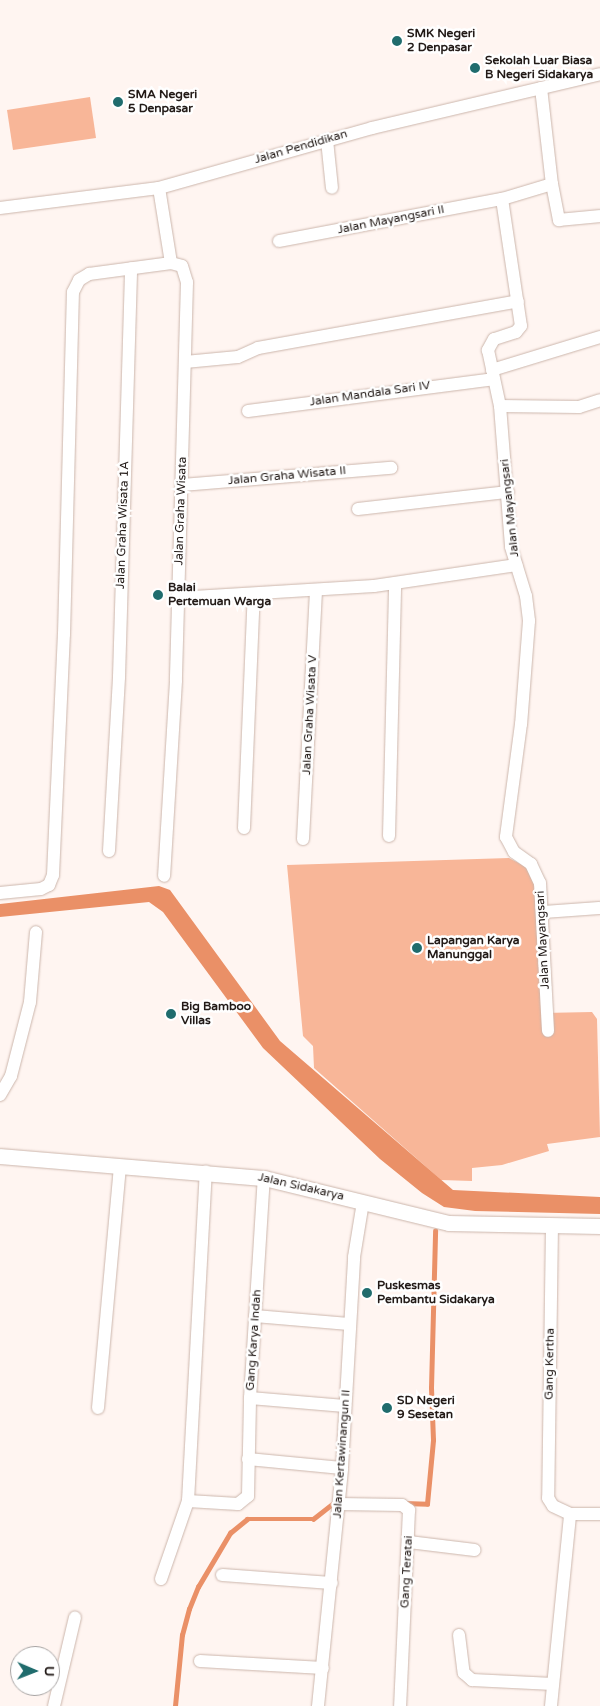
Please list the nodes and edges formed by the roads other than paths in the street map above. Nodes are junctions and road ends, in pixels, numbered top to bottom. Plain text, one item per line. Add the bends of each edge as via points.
1 (600, 74) edge
2 (541, 88) junction
3 (327, 140) junction
4 (552, 184) junction
5 (159, 188) junction
6 (332, 188) dead end
7 (502, 199) junction
8 (0, 208) edge
9 (600, 216) edge
10 (279, 241) dead end
11 (171, 263) junction
12 (131, 268) junction
13 (518, 301) junction
14 (600, 337) edge
15 (185, 362) junction
16 (492, 374) junction
17 (600, 400) edge
18 (500, 406) junction
19 (248, 411) dead end
20 (391, 468) dead end
21 (182, 485) junction
22 (508, 492) junction
23 (358, 509) dead end
24 (516, 565) junction
25 (395, 584) junction
26 (316, 590) junction
27 (254, 594) junction
28 (177, 598) junction
29 (244, 828) dead end
30 (389, 836) dead end
31 (303, 839) dead end
32 (108, 851) dead end
33 (164, 876) dead end
34 (0, 893) edge
35 (600, 908) edge
36 (543, 912) junction
37 (36, 932) dead end
38 (548, 1031) dead end
39 (0, 1095) edge
40 (0, 1156) edge
41 (120, 1167) junction
42 (206, 1171) junction
43 (264, 1178) junction
44 (363, 1202) junction
45 (552, 1225) junction
46 (600, 1226) edge
47 (255, 1316) junction
48 (350, 1324) junction
49 (250, 1398) junction
50 (345, 1406) junction
51 (98, 1408) dead end
52 (248, 1460) junction
53 (342, 1468) junction
54 (188, 1501) junction
55 (339, 1504) junction
56 (570, 1514) junction
57 (600, 1514) edge
58 (409, 1542) junction
59 (475, 1550) dead end
60 (222, 1575) dead end
61 (161, 1579) dead end
62 (332, 1583) junction
63 (75, 1617) dead end
64 (459, 1635) dead end
65 (200, 1660) dead end
66 (322, 1668) junction
67 (553, 1684) junction
68 (54, 1706) edge
69 (318, 1706) edge
70 (400, 1706) edge
71 (551, 1706) edge

1 - 2 street, Jalan Pendidikan
2 - 3 street, Jalan Pendidikan
2 - 4 street
3 - 5 street, Jalan Pendidikan
3 - 6 street
4 - 7 street
4 - 9 street via 556,215 564,221
5 - 8 street, Jalan Pendidikan
5 - 11 street
7 - 10 street, Jalan Mayangsari II
7 - 13 street, Jalan Mayangsari
11 - 12 street
11 - 15 street, Jalan Graha Wisata via 182,266 187,272
12 - 32 street, Jalan Graha Wisata 1A via 114,781
12 - 34 street via 89,274 79,280 73,292 54,875 49,885 41,889
13 - 15 street via 258,348 238,357
13 - 16 street, Jalan Mayangsari via 520,330 489,344
14 - 16 street, Jalan Mandala Sari IV
15 - 21 street, Jalan Graha Wisata
16 - 18 street, Jalan Mayangsari
16 - 19 street, Jalan Mandala Sari IV
17 - 18 street via 579,407
18 - 22 street, Jalan Mayangsari
20 - 21 street, Jalan Graha Wisata II
21 - 28 street, Jalan Graha Wisata
22 - 23 street
22 - 24 street, Jalan Mayangsari via 511,547
24 - 25 street
24 - 36 street, Jalan Mayangsari via 526,596 529,630 506,837 508,846 535,870
25 - 26 street
25 - 30 street
26 - 27 street
26 - 31 street, Jalan Graha Wisata V
27 - 28 street
27 - 29 street
28 - 33 street, Jalan Graha Wisata
35 - 36 street
36 - 38 street, Jalan Mayangsari
37 - 39 street via 29,1009 11,1076
40 - 41 street, Jalan Sidakarya
41 - 42 street, Jalan Sidakarya
41 - 51 street
42 - 43 street, Jalan Sidakarya
42 - 54 street
43 - 44 street, Jalan Sidakarya
43 - 47 street, Gang Karya Indah
44 - 45 street, Jalan Sidakarya via 449,1223
44 - 48 street, Jalan Kertawinangun II via 354,1257
45 - 46 street, Jalan Sidakarya
45 - 56 street, Gang Kertha via 550,1503
47 - 48 street
47 - 49 street, Gang Karya Indah
48 - 50 street, Jalan Kertawinangun II
49 - 50 street
49 - 52 street, Gang Karya Indah
50 - 53 street, Jalan Kertawinangun II
52 - 53 street
52 - 54 street, Gang Karya Indah via 248,1496 244,1501 230,1504
53 - 55 street, Jalan Kertawinangun II
54 - 61 street
55 - 58 street, Gang Teratai via 405,1506 409,1510
55 - 62 street, Jalan Kertawinangun II
56 - 57 street
56 - 67 street
58 - 59 street
58 - 70 street, Gang Teratai
60 - 62 street
62 - 66 street, Jalan Kertawinangun II
63 - 68 street
64 - 67 street via 464,1672 472,1680
65 - 66 street
66 - 69 street, Jalan Kertawinangun II
67 - 71 street

